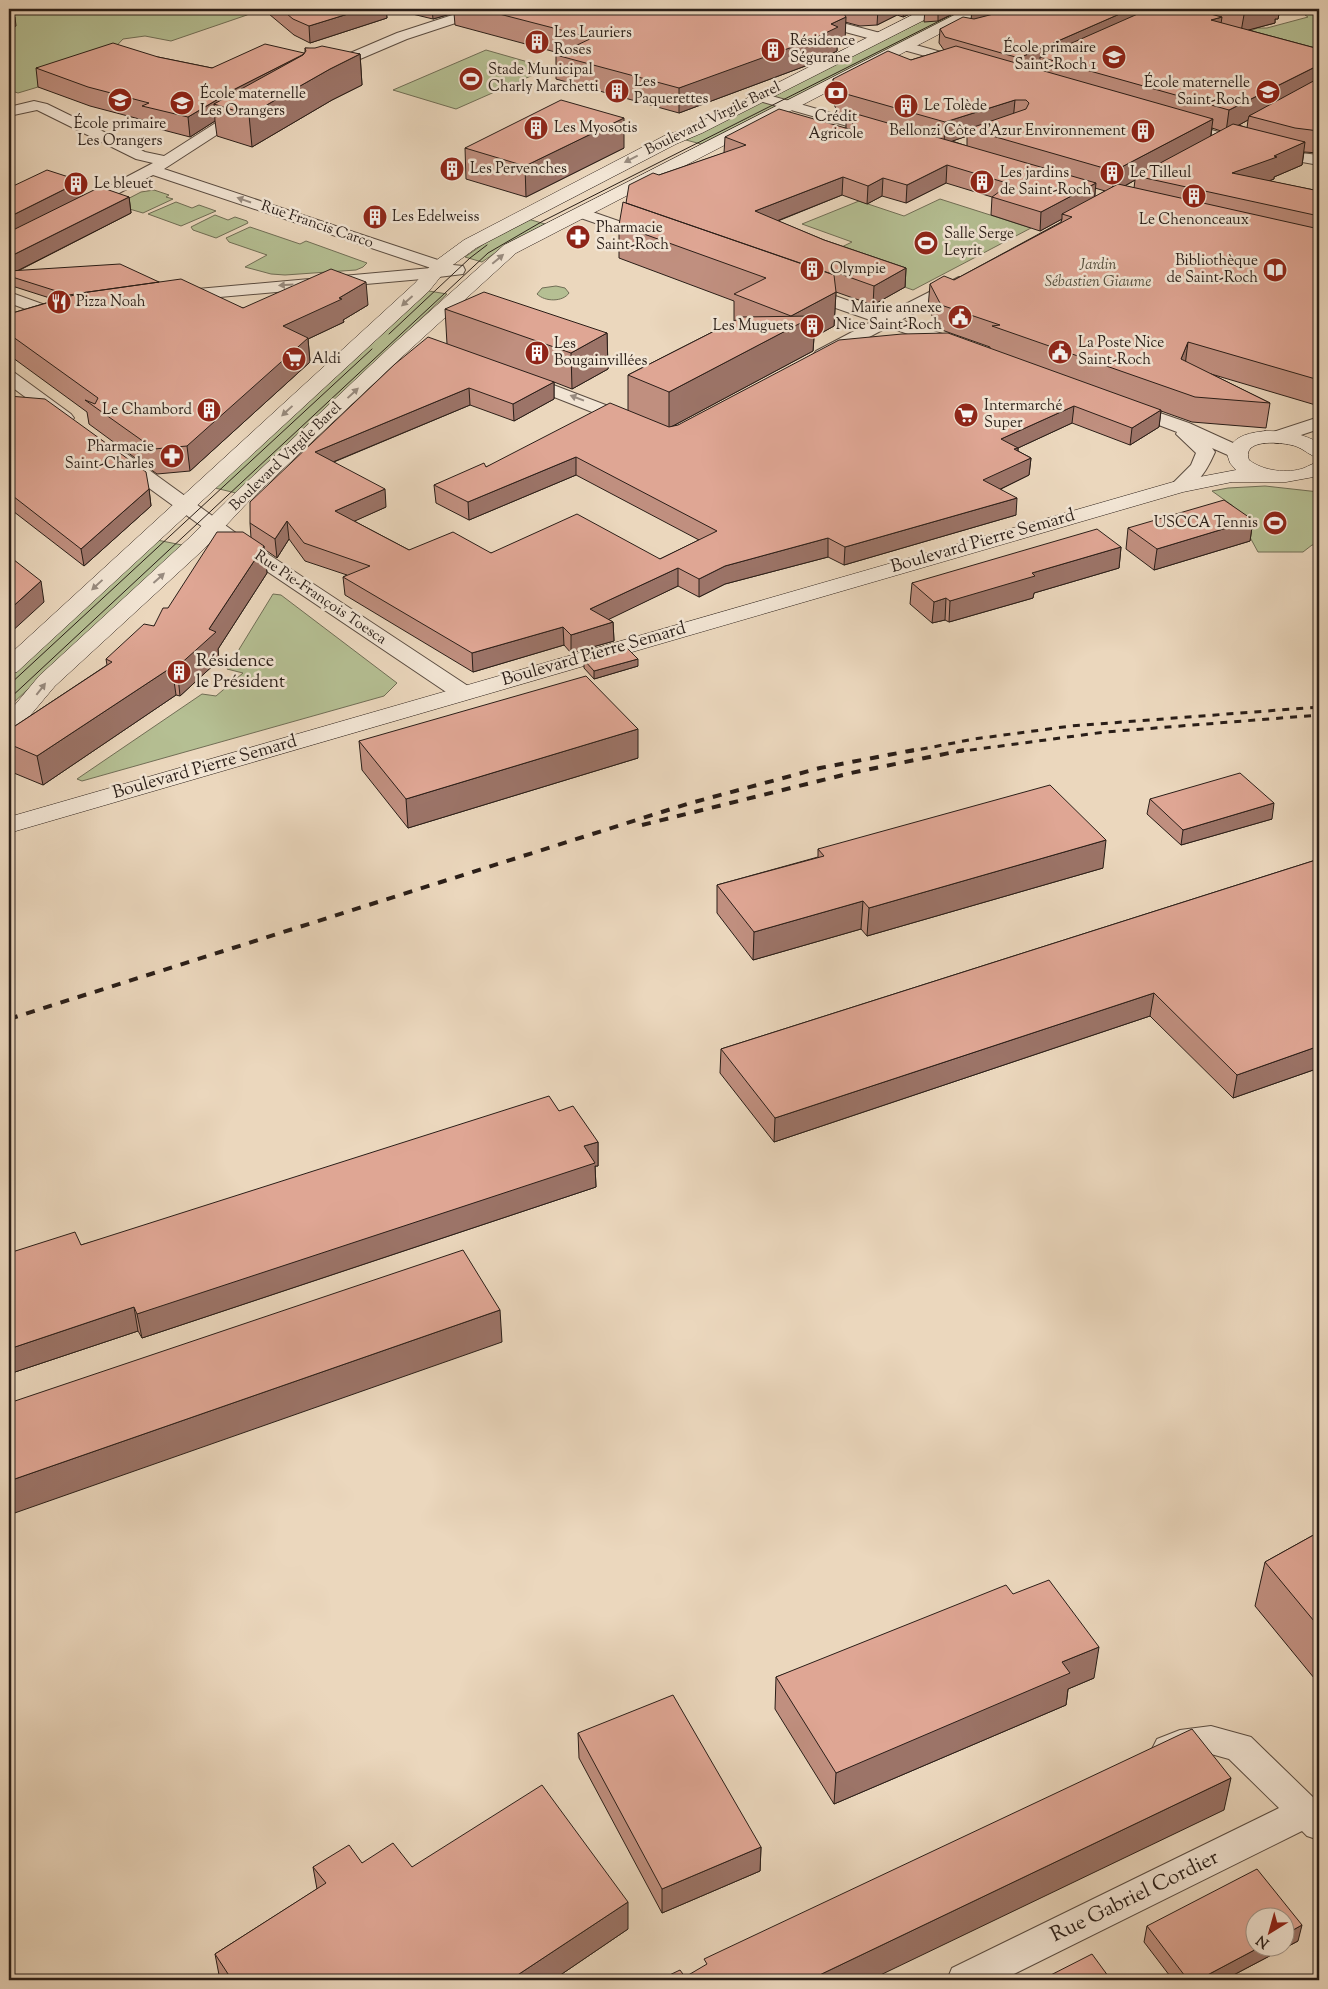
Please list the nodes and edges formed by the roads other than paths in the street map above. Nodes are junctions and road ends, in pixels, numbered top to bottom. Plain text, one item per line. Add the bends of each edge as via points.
1 (484, 9) edge
2 (775, 9) edge
3 (937, 9) edge
4 (977, 9) edge
5 (948, 23) junction
6 (973, 27) edge
7 (878, 37) junction
8 (905, 46) junction
9 (983, 68) edge
10 (314, 74) edge
11 (761, 97) junction
12 (260, 103) edge
13 (790, 105) junction
14 (9, 112) edge
15 (1167, 121) edge
16 (1252, 127) edge
17 (898, 137) edge
18 (1229, 139) junction
19 (1211, 149) edge
20 (1319, 160) edge
21 (159, 166) junction
22 (548, 202) junction
23 (581, 213) junction
24 (68, 214) edge
25 (664, 242) edge
26 (443, 269) junction
27 (973, 274) edge
28 (785, 284) edge
29 (469, 287) junction
30 (9, 297) edge
31 (155, 299) edge
32 (72, 311) edge
33 (53, 314) junction
34 (887, 320) junction
35 (31, 321) edge
36 (971, 350) edge
37 (808, 362) edge
38 (509, 374) edge
39 (9, 377) edge
40 (1115, 403) edge
41 (1159, 419) junction
42 (1319, 423) edge
43 (1182, 427) junction
44 (78, 428) edge
45 (650, 428) edge
46 (1277, 437) junction
47 (1254, 439) junction
48 (109, 451) edge
49 (1319, 452) edge
50 (1237, 454) junction
51 (1319, 468) edge
52 (1269, 475) junction
53 (1294, 477) junction
54 (1319, 479) edge
55 (1180, 486) junction
56 (184, 505) junction
57 (214, 526) junction
58 (9, 667) edge
59 (463, 693) junction
60 (9, 725) edge
61 (53, 812) junction
62 (9, 816) edge
63 (9, 824) edge
64 (1144, 1761) edge
65 (1312, 1818) edge
66 (965, 1980) edge

1 - 10 street via 402,36
2 - 7 street
3 - 7 main road, Boulevard Virgile Barel
4 - 5 main road, Boulevard Virgile Barel
5 - 6 street
5 - 8 main road, Boulevard Virgile Barel
7 - 11 main road, Boulevard Virgile Barel
8 - 9 street
8 - 13 main road, Boulevard Virgile Barel
11 - 13 street
11 -> 22 main road, Boulevard Virgile Barel
12 - 21 street
13 - 17 street
13 - 23 main road, Boulevard Virgile Barel
14 - 21 street, Rue Francis Carco via 34,105 42,107
15 - 18 street
16 - 18 street
18 - 19 street
18 - 20 street via 1290,156
21 - 24 street
26 -> 21 street, Rue Francis Carco
22 - 23 main road
22 - 26 main road, Boulevard Virgile Barel via 470,244
23 - 25 street
29 -> 23 main road, Boulevard Virgile Barel via 510,249
26 - 29 street via 472,278
26 -> 31 street
26 -> 56 main road, Boulevard Virgile Barel
27 - 34 street
28 - 34 street
57 -> 29 main road, Boulevard Virgile Barel via 241,498 418,342
30 - 33 street
32 - 33 street
33 - 35 street
34 - 36 street
34 - 37 street
45 -> 38 street
39 - 44 street
40 - 41 street
41 - 43 street
41 - 55 street via 1191,438 1206,452 1199,467
42 - 46 street
43 - 47 street
43 - 50 street
46 - 47 main road
46 - 49 main road via 1302,442
47 - 50 main road, Boulevard Pierre Semard via 1242,444
48 - 56 street, Rue Pie-François Toesca
50 - 52 main road via 1247,467
50 - 55 main road, Boulevard Pierre Semard via 1222,466
51 - 53 main road
52 - 53 main road
52 - 55 main road, Boulevard Pierre Semard via 1232,476
53 - 54 main road
55 - 59 main road, Boulevard Pierre Semard
56 - 57 street, Rue Pie-François Toesca
56 -> 58 main road, Boulevard Virgile Barel
57 - 59 street, Rue Pie-François Toesca
60 -> 57 main road, Boulevard Virgile Barel via 47,680
59 - 61 main road, Boulevard Pierre Semard
61 - 62 main road
61 - 63 main road, Boulevard Pierre Semard
64 - 65 street via 1180,1744 1210,1740 1239,1747
65 - 66 street, Rue Gabriel Cordier via 1126,1902

